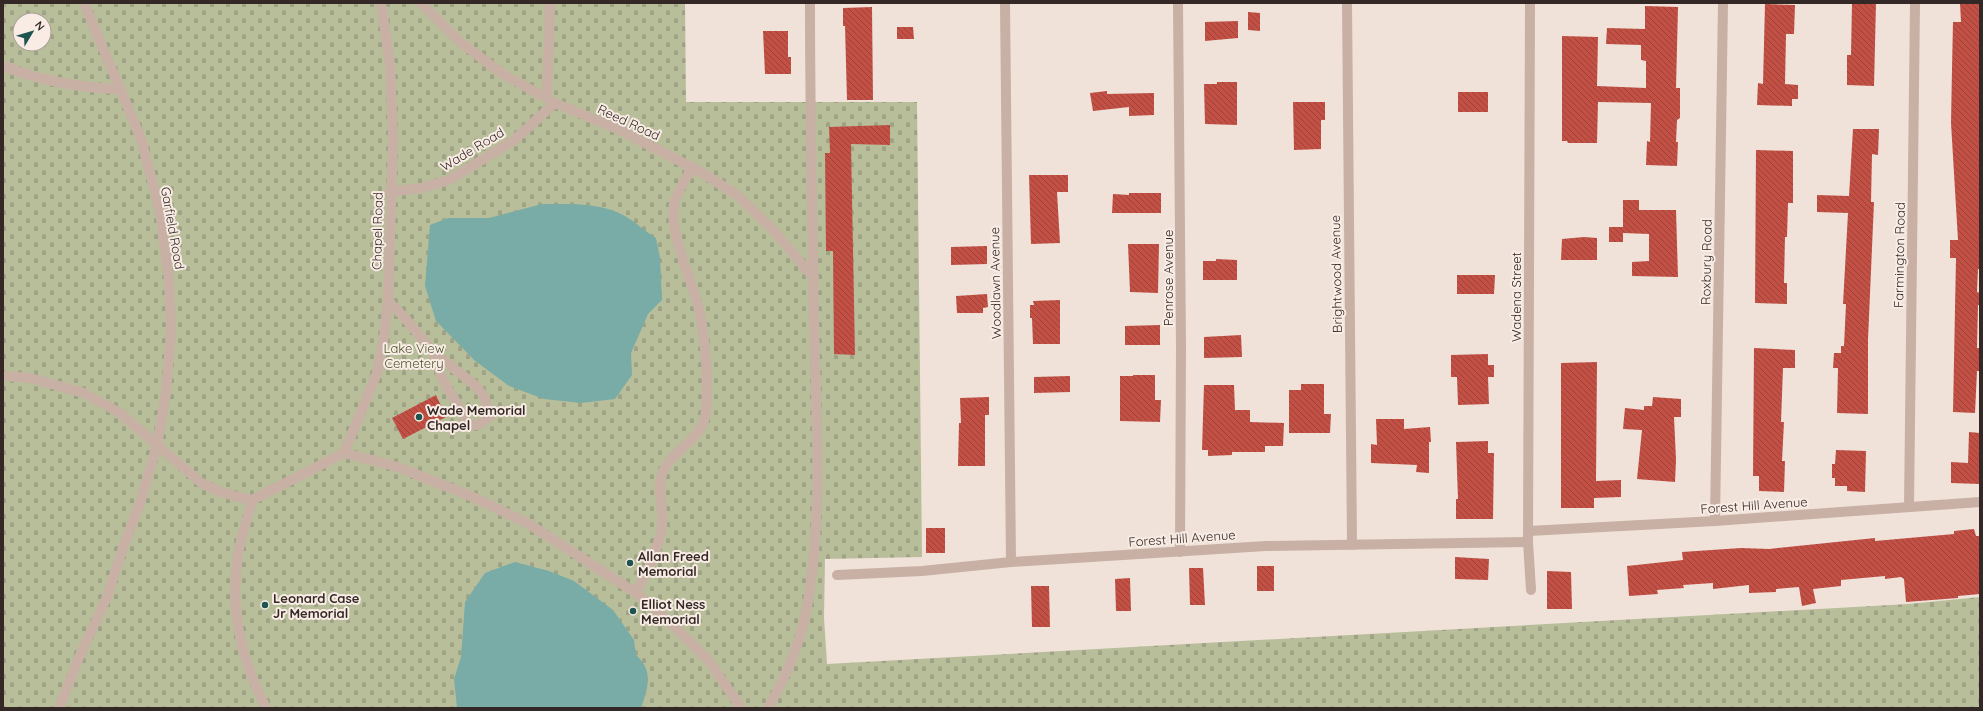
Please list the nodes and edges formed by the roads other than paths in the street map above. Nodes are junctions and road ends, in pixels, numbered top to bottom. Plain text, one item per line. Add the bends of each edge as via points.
1 (84, 3) edge
2 (381, 3) edge
3 (421, 3) edge
4 (550, 3) edge
5 (810, 3) edge
6 (1005, 3) edge
7 (1178, 3) edge
8 (1347, 3) edge
9 (1530, 3) edge
10 (1722, 3) edge
11 (1916, 3) edge
12 (3, 66) edge
13 (121, 89) junction
14 (551, 100) junction
15 (692, 167) junction
16 (390, 192) junction
17 (814, 278) junction
18 (388, 301) junction
19 (433, 352) junction
20 (3, 376) edge
21 (157, 445) junction
22 (344, 453) junction
23 (252, 500) junction
24 (1980, 502) edge
25 (1909, 507) junction
26 (1715, 521) junction
27 (1529, 531) junction
28 (1528, 542) junction
29 (1352, 545) junction
30 (1180, 552) junction
31 (1011, 562) junction
32 (837, 575) dead end
33 (1531, 590) dead end
34 (636, 593) junction
35 (59, 708) edge
36 (266, 708) edge
37 (741, 708) edge
38 (768, 708) edge

1 - 13 street, Garfield Road
2 - 16 street, Chapel Road via 390,64 393,139
3 - 14 street, Reed Road via 460,42 501,73
4 - 14 street
5 - 17 street
6 - 31 street, Woodlawn Avenue
7 - 30 street, Penrose Avenue
8 - 29 street, Brightwood Avenue
9 - 27 street, Wadena Street
10 - 26 street, Roxbury Road
11 - 25 street, Farmington Road
12 - 13 street via 84,88
13 - 21 street, Garfield Road via 141,139 160,211 169,280 171,332 166,393
14 - 15 street, Reed Road via 620,130
14 - 16 street, Wade Road via 513,141 449,180 420,188
15 - 17 street, Reed Road via 737,195 774,231
15 - 34 street via 675,200 674,229 700,314 704,345 706,413 697,434 670,460 664,470 661,479 662,525 655,551
16 - 18 street, Chapel Road via 391,256
17 - 38 street via 816,527 808,602 785,679
18 - 19 street
18 - 22 street, Chapel Road via 377,373
19 - 19 street via 442,378 463,415 469,424 480,424 490,416 484,396 470,380
20 - 21 street via 30,378 84,393 120,413
21 - 23 street via 200,482 218,491
21 - 35 street, Garfield Road via 107,597
22 - 23 street
22 - 34 street via 398,467 473,497 529,524
23 - 36 street via 239,552 235,612 244,655
24 - 25 street, Forest Hill Avenue
25 - 26 street, Forest Hill Avenue
26 - 27 street, Forest Hill Avenue
27 - 28 street, Wadena Street
28 - 29 street, Forest Hill Avenue
28 - 33 street, Wadena Street
29 - 30 street, Forest Hill Avenue via 1266,546
30 - 31 street, Forest Hill Avenue
31 - 32 street, Forest Hill Avenue via 922,571
34 - 37 street via 670,621 709,661

